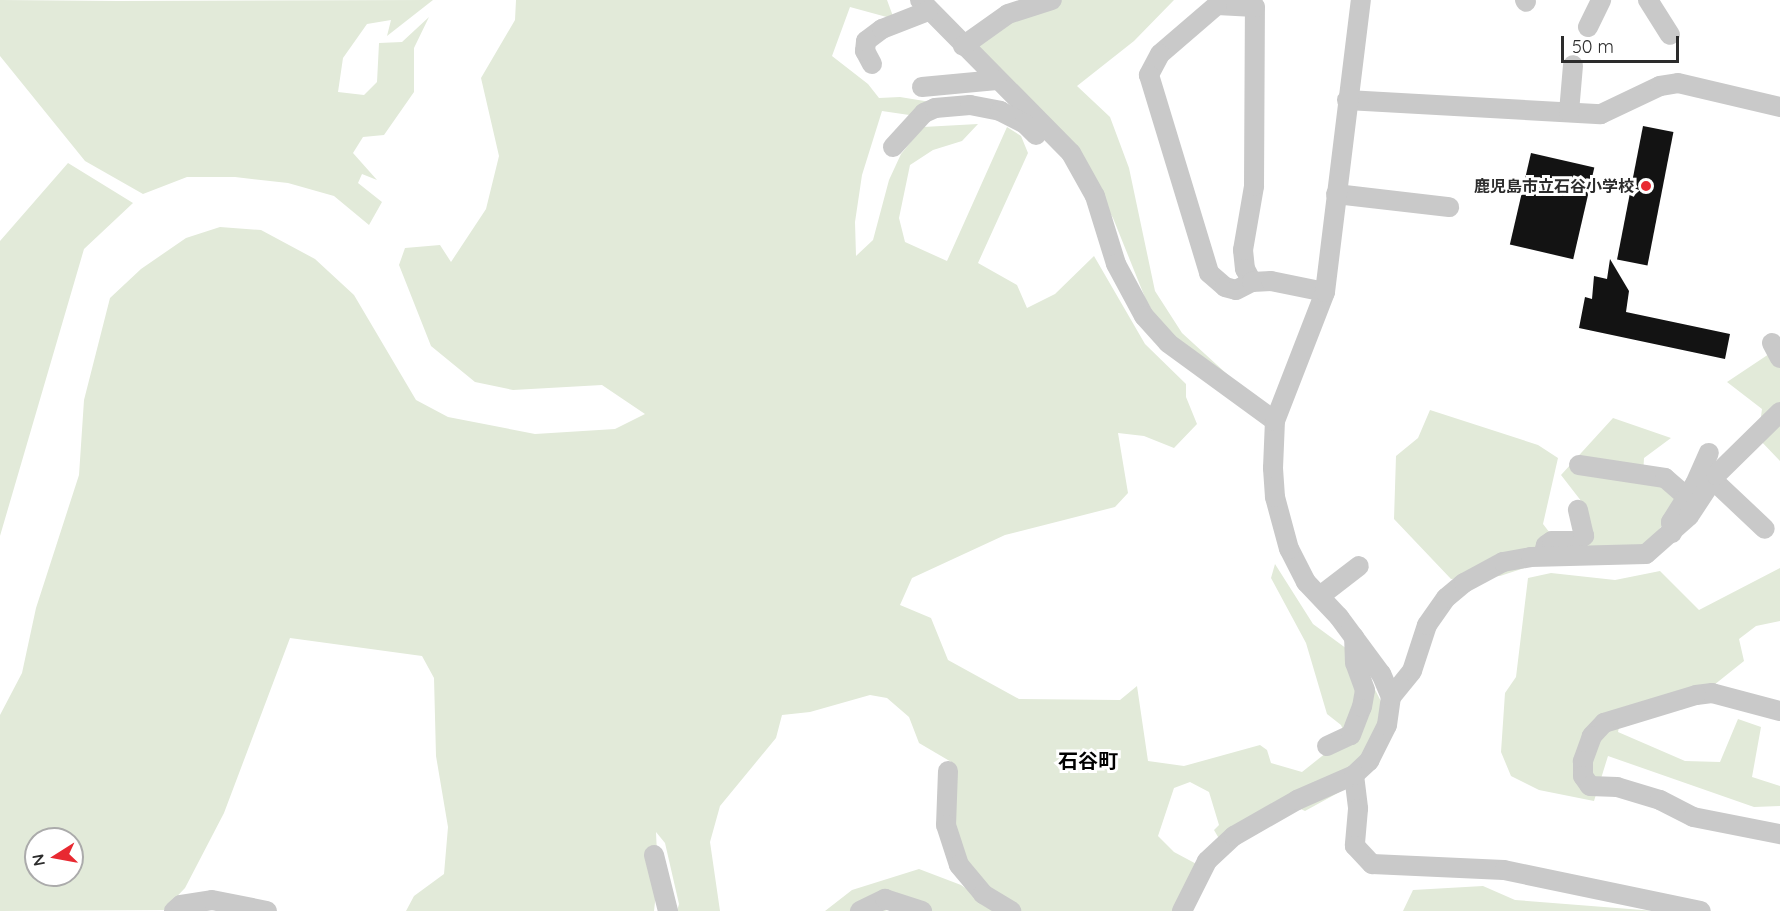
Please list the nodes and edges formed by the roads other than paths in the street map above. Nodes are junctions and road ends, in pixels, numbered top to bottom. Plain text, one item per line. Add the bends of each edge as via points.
1 (1052, 0) edge
2 (1361, 0) edge
3 (1601, 0) edge
4 (1648, 0) edge
5 (924, 5) edge
6 (1588, 27) dead end
7 (1670, 35) dead end
8 (963, 46) junction
9 (872, 64) dead end
10 (1572, 65) dead end
11 (997, 80) junction
12 (922, 87) dead end
13 (1347, 100) junction
14 (1780, 106) edge
15 (1569, 112) junction
16 (893, 147) dead end
17 (1074, 160) junction
18 (1336, 194) junction
19 (1449, 207) dead end
20 (1252, 282) junction
21 (1325, 292) junction
22 (1780, 412) edge
23 (1275, 421) junction
24 (1709, 453) dead end
25 (1579, 465) dead end
26 (1713, 480) junction
27 (1686, 496) junction
28 (1578, 510) dead end
29 (1765, 529) dead end
30 (1672, 533) junction
31 (1543, 556) junction
32 (1359, 566) dead end
33 (1320, 596) junction
34 (1354, 637) junction
35 (1391, 697) junction
36 (1780, 711) edge
37 (1327, 746) dead end
38 (948, 771) dead end
39 (1354, 775) junction
40 (1780, 834) edge
41 (654, 855) dead end
42 (174, 911) edge
43 (267, 911) edge
44 (668, 911) edge
45 (860, 911) edge
46 (922, 911) edge
47 (1011, 911) edge
48 (1182, 911) edge
49 (1701, 911) edge

1 - 8 street via 1008,14
2 - 13 street
3 - 6 street
4 - 7 street
5 - 8 street
5 - 9 street via 866,41 865,51
8 - 11 street
10 - 15 street
11 - 12 street
11 - 17 street
13 - 15 street
13 - 18 street
14 - 15 street via 1678,83 1660,86 1601,114
16 - 17 street via 924,113 935,108 970,105 1000,111 1024,123 1056,157
17 - 23 street via 1095,196 1116,264 1144,316 1168,343
18 - 19 street
18 - 21 street
20 - 20 street via 1236,290 1225,287 1209,273 1149,75 1160,54 1217,5 1255,7 1254,186 1243,250 1245,269
20 - 21 street via 1271,281
21 - 23 street
22 - 26 street
23 - 33 street via 1273,468 1283,531 1306,582
24 - 27 street
25 - 27 street via 1665,478
26 - 29 street
26 - 30 street via 1689,516
27 - 30 street via 1671,522
28 - 31 street via 1584,536 1577,541 1552,541 1546,545
30 - 31 street via 1646,554
31 - 35 street via 1503,562 1464,583 1446,598 1427,625 1412,671
32 - 33 street
33 - 34 street
34 - 35 street via 1381,674
34 - 37 street via 1355,663 1365,690 1362,707 1351,735
35 - 39 street via 1387,725 1377,746
36 - 40 street via 1712,693 1604,723 1592,736 1583,761 1583,776 1590,786 1617,787 1660,800 1693,817
38 - 47 street via 946,825 959,865 983,894
39 - 48 street via 1297,800 1234,836 1207,861
39 - 49 street via 1358,809 1355,846 1372,864 1504,870
41 - 44 street
42 - 43 street via 181,905 212,900
45 - 46 street via 885,899

